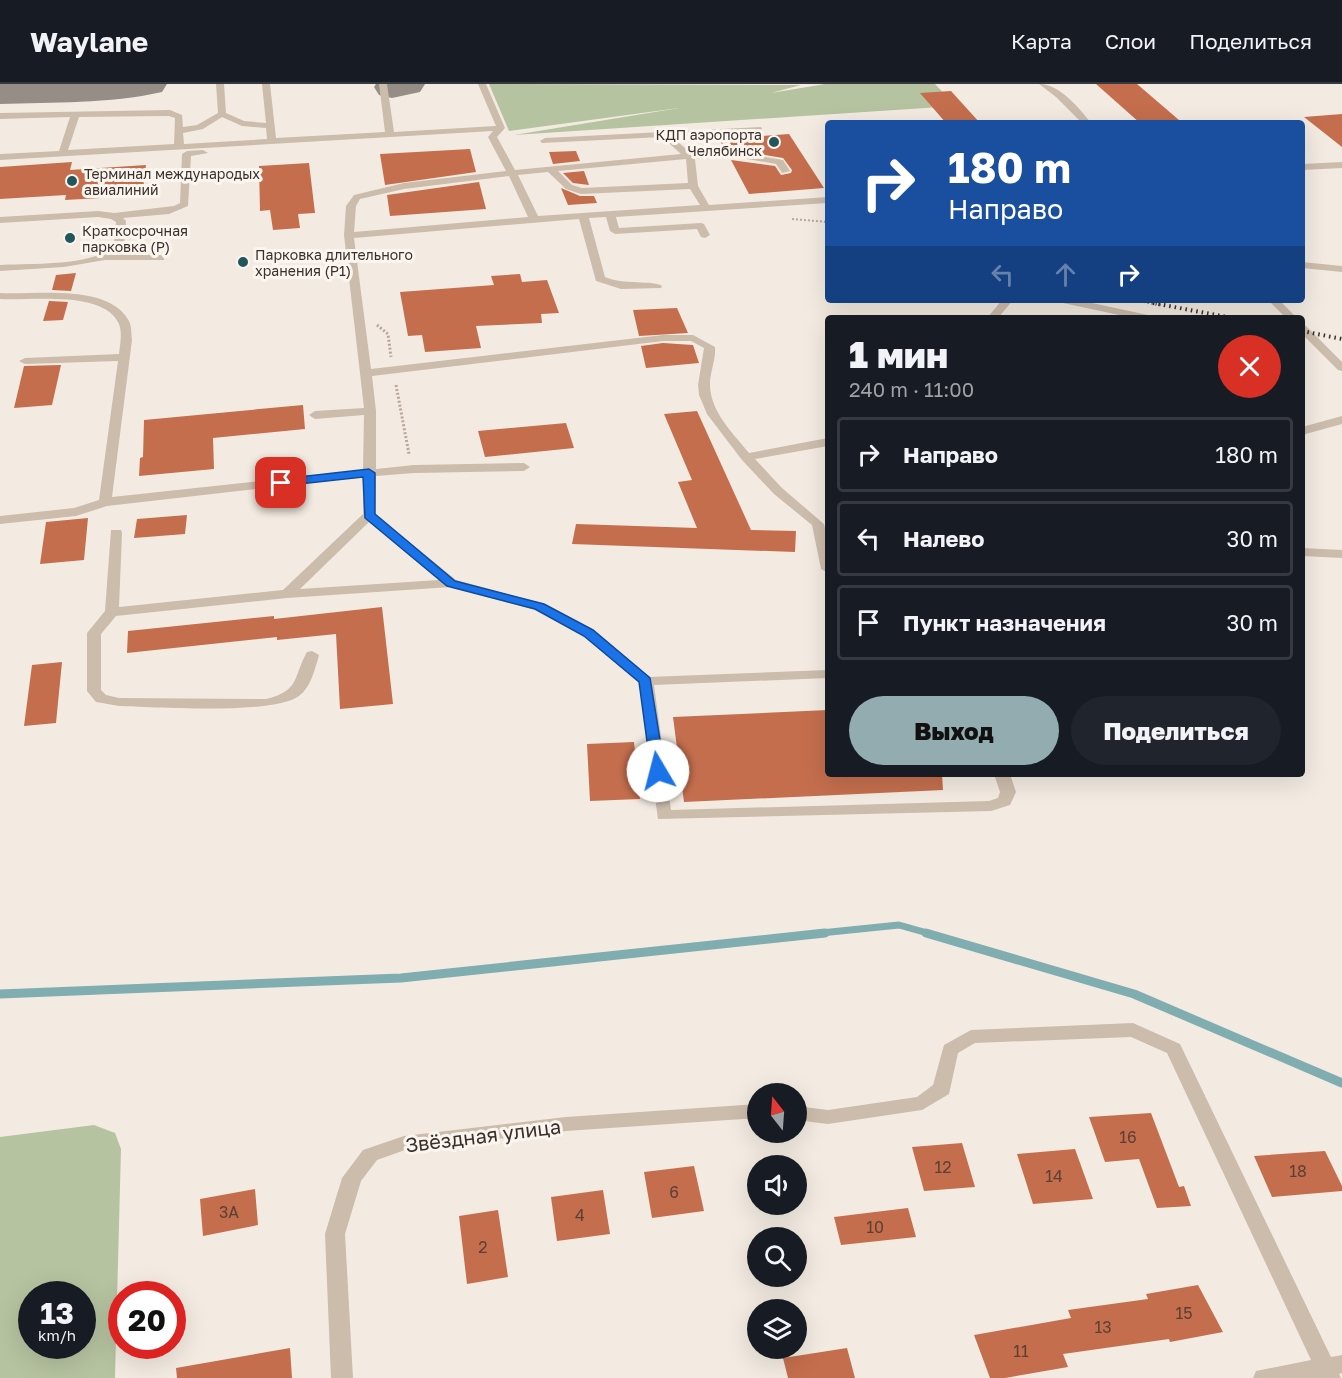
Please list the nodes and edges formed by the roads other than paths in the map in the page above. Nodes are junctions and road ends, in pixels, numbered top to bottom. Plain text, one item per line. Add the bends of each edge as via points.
1 (220, 84) edge
2 (266, 84) edge
3 (383, 84) edge
4 (482, 84) edge
5 (1043, 84) edge
6 (76, 114) junction
7 (222, 114) junction
8 (0, 116) edge
9 (1084, 120) edge
10 (271, 126) junction
11 (501, 128) junction
12 (758, 129) dead end
13 (179, 131) junction
14 (390, 134) junction
15 (665, 135) junction
16 (492, 137) junction
17 (545, 141) dead end
18 (272, 142) junction
19 (179, 147) junction
20 (62, 154) junction
21 (0, 157) edge
22 (690, 157) junction
23 (1342, 165) edge
24 (1305, 167) edge
25 (550, 169) junction
26 (785, 171) dead end
27 (512, 172) junction
28 (693, 186) junction
29 (825, 200) edge
30 (707, 209) junction
31 (610, 214) junction
32 (114, 216) junction
33 (583, 216) junction
34 (534, 219) junction
35 (0, 222) edge
36 (349, 235) junction
37 (705, 235) dead end
38 (115, 244) junction
39 (97, 258) junction
40 (0, 263) edge
41 (1305, 265) edge
42 (0, 268) edge
43 (1342, 269) edge
44 (657, 286) dead end
45 (0, 296) edge
46 (1005, 303) edge
47 (1077, 303) edge
48 (1276, 303) edge
49 (995, 315) edge
50 (1134, 315) edge
51 (1289, 315) edge
52 (1305, 331) edge
53 (123, 357) junction
54 (25, 361) dead end
55 (1342, 368) edge
56 (367, 373) junction
57 (370, 411) junction
58 (315, 415) dead end
59 (1342, 420) edge
60 (1305, 430) edge
61 (825, 443) edge
62 (746, 457) junction
63 (524, 467) dead end
64 (369, 473) junction
65 (105, 502) junction
66 (369, 515) junction
67 (825, 518) edge
68 (0, 520) edge
69 (818, 525) junction
70 (116, 532) dead end
71 (1305, 552) edge
72 (1342, 554) edge
73 (825, 556) edge
74 (451, 583) junction
75 (287, 594) junction
76 (112, 612) junction
77 (312, 655) dead end
78 (825, 674) edge
79 (646, 681) junction
80 (1003, 777) edge
81 (747, 1112) edge
82 (807, 1114) edge
83 (1332, 1369) edge
84 (342, 1378) edge
85 (1264, 1378) edge

1 - 7 street
2 - 10 street
3 - 14 street
4 - 11 street
5 - 9 street
6 - 8 street
6 - 13 street via 170,113 179,117
6 - 20 street
7 - 10 street via 242,123
7 - 13 street via 200,127
10 - 18 street
11 - 14 street
11 - 16 street
12 - 15 street
13 - 19 street
14 - 18 street
15 - 17 street
15 - 22 street
16 - 27 street
16 - 32 street via 187,154 185,204 172,210
18 - 19 street
19 - 20 street
20 - 21 street
22 - 25 street
22 - 26 street via 774,160
22 - 28 street
23 - 24 street
25 - 27 street
25 - 28 street via 569,187 581,191
27 - 34 street
27 - 36 street via 403,186 357,197 351,206
28 - 30 street
29 - 30 street
30 - 31 street
31 - 33 street
31 - 37 street via 615,231 701,226
32 - 35 street
32 - 38 street via 121,221
33 - 34 street
33 - 44 street via 600,279 628,288
34 - 36 street
35 - 38 street via 101,219 110,223
36 - 56 street
38 - 39 street via 101,251
38 - 39 street via 114,254
38 - 39 street via 126,251 160,255
39 - 40 street
39 - 42 street
41 - 43 street
45 - 53 street via 79,297 111,308 124,322
46 - 49 street
47 - 50 street
48 - 51 street
52 - 55 street
53 - 54 street
53 - 65 street
56 - 57 street
56 - 62 street via 618,343 693,338 709,347 704,385 712,410
57 - 58 street
57 - 64 street
59 - 60 street
61 - 62 street
62 - 69 street
63 - 64 street
64 - 65 street
64 - 66 street
65 - 68 street via 76,512
66 - 74 street
66 - 75 street
67 - 69 street
69 - 73 street
70 - 76 street
71 - 72 street
74 - 75 street
74 - 79 street via 540,607 588,633
75 - 76 street
76 - 77 street via 94,633 93,691 101,699 254,703 288,699 300,689
78 - 79 street
79 - 80 street via 664,815 991,806 1004,801 1008,792
81 - 84 street, Звёздная улица via 566,1124 404,1143 370,1155 352,1178 334,1234
82 - 83 street via 828,1117 922,1103 942,1089 950,1050 971,1037 1133,1030 1174,1049
83 - 85 street

